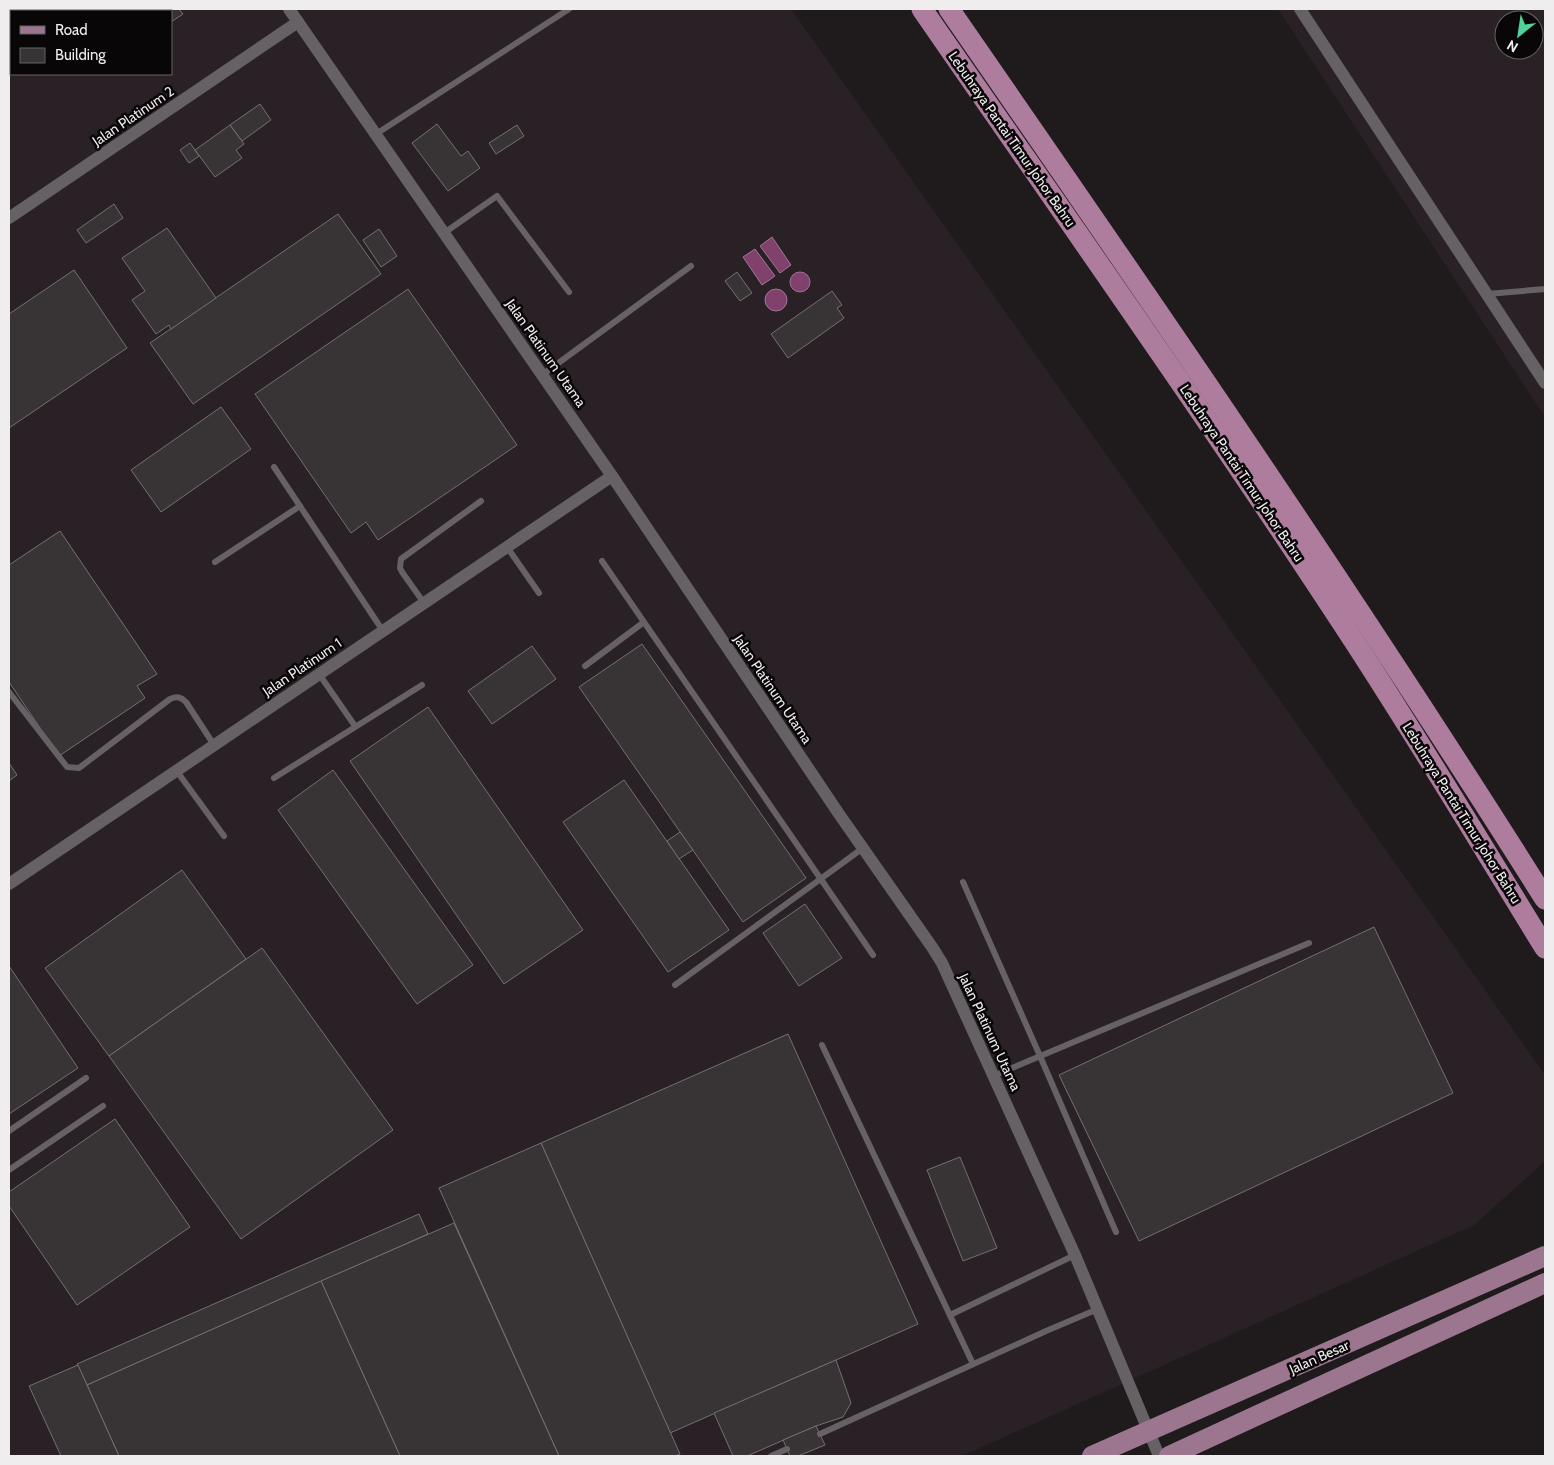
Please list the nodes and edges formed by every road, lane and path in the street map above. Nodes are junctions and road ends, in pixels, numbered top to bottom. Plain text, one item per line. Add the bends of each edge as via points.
1 (289, 9) edge
2 (569, 9) edge
3 (922, 9) edge
4 (949, 9) edge
5 (1300, 9) edge
6 (298, 22) junction
7 (376, 134) junction
8 (9, 218) edge
9 (444, 232) junction
10 (690, 266) dead end
11 (1545, 289) edge
12 (569, 292) dead end
13 (1487, 294) junction
14 (542, 375) junction
15 (1545, 383) edge
16 (274, 467) dead end
17 (612, 476) junction
18 (481, 501) dead end
19 (300, 506) junction
20 (507, 547) junction
21 (602, 561) dead end
22 (215, 562) dead end
23 (539, 593) dead end
24 (424, 603) junction
25 (644, 622) junction
26 (383, 631) junction
27 (585, 666) dead end
28 (319, 674) junction
29 (422, 685) dead end
30 (9, 692) edge
31 (355, 726) junction
32 (214, 745) junction
33 (176, 770) junction
34 (274, 778) dead end
35 (224, 836) dead end
36 (862, 848) junction
37 (821, 878) junction
38 (963, 882) dead end
39 (9, 884) edge
40 (1545, 899) edge
41 (1309, 943) dead end
42 (1545, 948) edge
43 (873, 955) dead end
44 (675, 985) dead end
45 (822, 1044) dead end
46 (1040, 1056) junction
47 (993, 1076) junction
48 (86, 1078) dead end
49 (103, 1106) dead end
50 (9, 1131) edge
51 (9, 1170) edge
52 (1116, 1232) dead end
53 (1075, 1255) junction
54 (1545, 1256) edge
55 (1545, 1283) edge
56 (1098, 1309) junction
57 (950, 1315) junction
58 (973, 1364) junction
59 (1149, 1432) junction
60 (820, 1434) dead end
61 (786, 1449) dead end
62 (771, 1456) edge
63 (1092, 1456) edge
64 (1159, 1456) edge
65 (1169, 1456) edge

1 - 6 street, Jalan Platinum Utama
2 - 7 lane
3 - 42 highway, Lebuhraya Pantai Timur Johor Bahru via 1337,614
4 - 40 highway, Lebuhraya Pantai Timur Johor Bahru via 1168,325 1453,754
5 - 13 street
6 - 7 street, Jalan Platinum Utama
6 - 8 street, Jalan Platinum 2
7 - 9 street, Jalan Platinum Utama
9 - 12 lane via 497,196
9 - 14 street, Jalan Platinum Utama
10 - 14 lane
11 - 13 lane
13 - 15 street
14 - 17 street, Jalan Platinum Utama
16 - 19 lane
17 - 20 street, Jalan Platinum 1
17 - 36 street, Jalan Platinum Utama
18 - 24 lane via 401,559 402,572
19 - 22 lane
19 - 26 lane
20 - 23 lane
20 - 24 street, Jalan Platinum 1
21 - 25 lane
24 - 26 street, Jalan Platinum 1
25 - 27 lane
25 - 37 lane
26 - 28 street, Jalan Platinum 1
28 - 31 lane
28 - 32 street, Jalan Platinum 1
29 - 31 lane
30 - 32 lane via 67,767 79,768 174,697 186,702
31 - 34 lane
32 - 33 street, Jalan Platinum 1
33 - 35 lane
33 - 39 street, Jalan Platinum 1
36 - 37 lane
36 - 47 street, Jalan Platinum Utama via 942,963
37 - 43 lane
37 - 44 lane
38 - 46 lane
41 - 46 lane
45 - 57 lane
46 - 47 lane
46 - 52 lane
47 - 53 street, Jalan Platinum Utama
48 - 50 lane
49 - 51 lane
53 - 56 street, Jalan Platinum Utama
53 - 57 lane
54 - 59 main road, Jalan Besar
55 - 65 main road, Jalan Besar
56 - 58 lane
56 - 59 street, Jalan Platinum Utama
57 - 58 lane
58 - 60 lane
59 - 63 main road, Jalan Besar
59 - 64 street, Jalan Platinum Utama
61 - 62 lane

